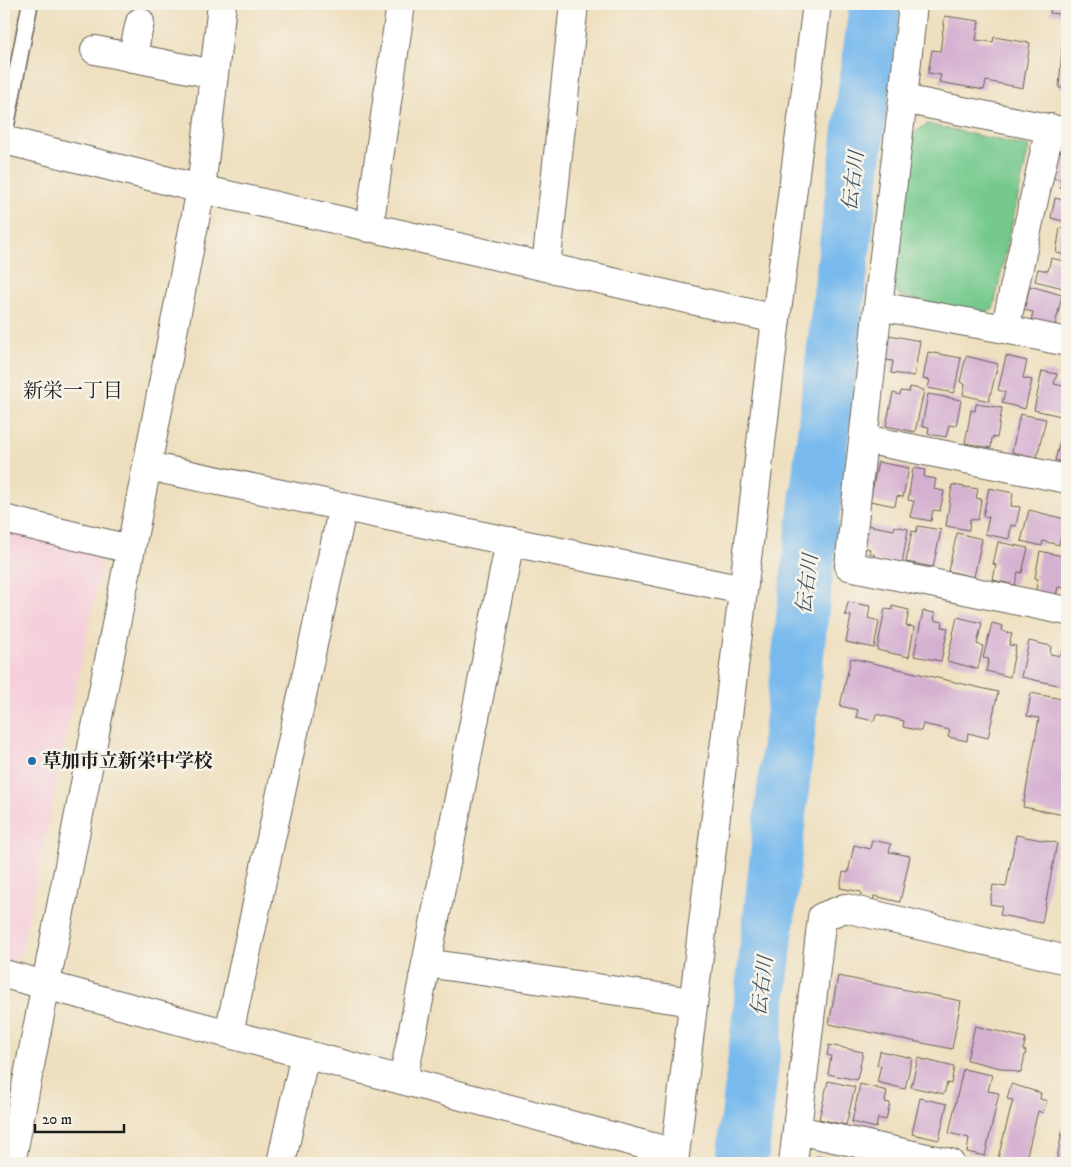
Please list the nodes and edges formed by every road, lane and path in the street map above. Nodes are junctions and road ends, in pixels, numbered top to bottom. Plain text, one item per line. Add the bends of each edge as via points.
1 (30, 4) edge
2 (222, 4) edge
3 (401, 4) edge
4 (574, 4) edge
5 (817, 4) edge
6 (913, 4) edge
7 (140, 22) dead end
8 (95, 50) dead end
9 (132, 58) junction
10 (214, 74) junction
11 (903, 99) junction
12 (1059, 130) edge
13 (4, 139) edge
14 (201, 190) junction
15 (370, 228) junction
16 (546, 267) junction
17 (878, 306) junction
18 (776, 319) junction
19 (1005, 328) junction
20 (1067, 342) edge
21 (864, 439) junction
22 (147, 466) junction
23 (1067, 478) edge
24 (343, 506) junction
25 (4, 519) edge
26 (510, 541) junction
27 (130, 549) junction
28 (743, 590) junction
29 (1067, 611) edge
30 (1067, 960) edge
31 (426, 963) junction
32 (4, 974) edge
33 (46, 984) junction
34 (693, 1002) junction
35 (229, 1034) junction
36 (305, 1054) junction
37 (403, 1080) junction
38 (797, 1130) junction
39 (674, 1158) edge
40 (11, 1163) edge
41 (281, 1163) edge
42 (793, 1163) edge
43 (950, 1163) edge

1 - 13 lane
2 - 10 street
3 - 15 street
4 - 16 street
5 - 18 street
6 - 11 street
7 - 9 street
8 - 9 street
9 - 10 street
10 - 14 street
11 - 12 street
11 - 17 street
12 - 19 street
13 - 14 street
14 - 15 street
14 - 22 street
15 - 16 street
16 - 18 street
17 - 19 street
17 - 21 street
18 - 28 street
19 - 20 street
21 - 23 street
21 - 29 street via 849,566
22 - 24 street
22 - 27 street
24 - 26 street
24 - 35 street
25 - 27 street
26 - 28 street
26 - 31 street
27 - 33 street
28 - 34 street
30 - 38 street via 845,908 822,917
31 - 34 street
31 - 37 street
32 - 33 street
33 - 35 street
33 - 40 street
34 - 39 street
35 - 36 street
36 - 37 street
36 - 41 street
37 - 39 street
38 - 42 street
38 - 43 street

